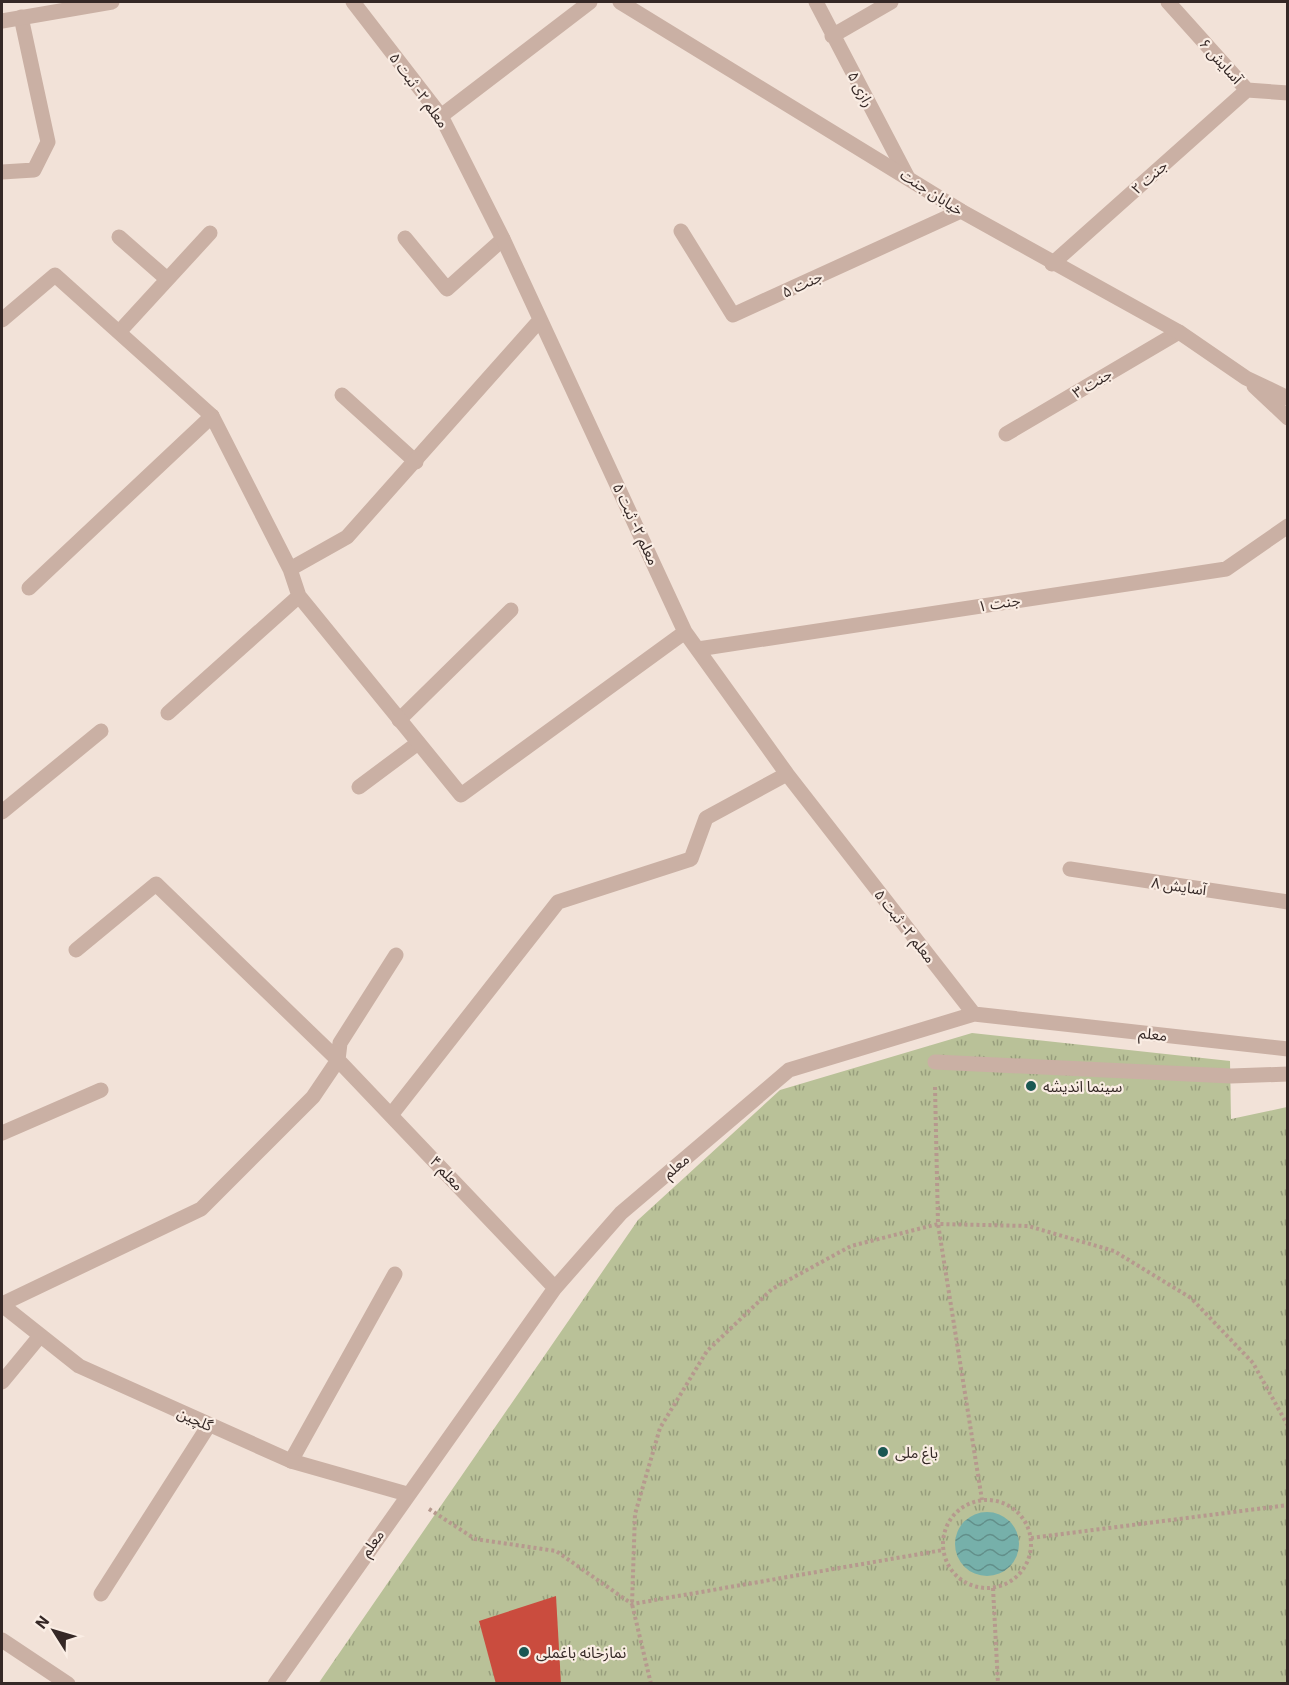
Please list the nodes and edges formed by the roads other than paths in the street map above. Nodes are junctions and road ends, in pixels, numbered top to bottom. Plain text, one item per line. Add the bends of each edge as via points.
1 (112, 2) edge
2 (353, 2) edge
3 (590, 2) edge
4 (620, 2) edge
5 (816, 2) edge
6 (891, 2) edge
7 (1168, 2) edge
8 (21, 17) junction
9 (2, 21) edge
10 (832, 36) junction
11 (1246, 90) junction
12 (1287, 93) edge
13 (441, 116) junction
14 (2, 172) edge
15 (907, 176) junction
16 (961, 211) junction
17 (681, 231) dead end
18 (210, 233) dead end
19 (119, 237) dead end
20 (405, 238) dead end
21 (503, 239) junction
22 (1052, 264) junction
23 (167, 279) junction
24 (540, 320) junction
25 (2, 321) edge
26 (120, 331) junction
27 (1179, 332) junction
28 (1245, 378) junction
29 (342, 396) dead end
30 (1287, 398) edge
31 (212, 416) junction
32 (1287, 418) edge
33 (1006, 434) dead end
34 (416, 462) junction
35 (1287, 526) edge
36 (290, 569) junction
37 (29, 588) dead end
38 (299, 596) junction
39 (511, 609) dead end
40 (686, 632) junction
41 (698, 649) junction
42 (168, 713) dead end
43 (399, 720) junction
44 (101, 731) dead end
45 (418, 743) junction
46 (787, 774) junction
47 (359, 787) dead end
48 (2, 812) edge
49 (1070, 869) dead end
50 (1287, 902) edge
51 (76, 950) dead end
52 (396, 955) dead end
53 (974, 1014) junction
54 (1287, 1049) edge
55 (338, 1060) junction
56 (935, 1062) road end
57 (1287, 1074) edge
58 (101, 1090) dead end
59 (391, 1115) junction
60 (2, 1133) edge
61 (395, 1274) dead end
62 (555, 1288) junction
63 (2, 1304) edge
64 (40, 1336) junction
65 (2, 1382) edge
66 (209, 1425) junction
67 (291, 1461) junction
68 (407, 1494) junction
69 (101, 1594) dead end
70 (2, 1640) edge
71 (68, 1683) edge
72 (275, 1683) edge

1 - 8 street
2 - 13 street, معلم ۲- ثبت ۵
3 - 13 street
4 - 15 street, خیابان جنت
5 - 10 street, رازی ۵
6 - 10 street
7 - 11 street, آسایش ۶
8 - 9 street
8 - 14 street via 48,142 34,170
10 - 15 street, رازی ۵
11 - 12 street, آسایش ۶
11 - 22 street, جنت ۲
13 - 21 street, معلم ۲- ثبت ۵
15 - 16 street, خیابان جنت
16 - 17 street, جنت ۵ via 733,315
16 - 22 street, خیابان جنت
18 - 23 street
19 - 23 street
20 - 21 street via 447,289
21 - 24 street, معلم ۲- ثبت ۵
22 - 27 street, خیابان جنت
23 - 26 street
24 - 34 street
24 - 40 street, معلم ۲- ثبت ۵
25 - 26 street via 55,275
26 - 31 street
27 - 28 street, خیابان جنت
27 - 33 street, جنت ۳
28 - 30 street, خیابان جنت
28 - 32 street, خیابان جنت
29 - 34 street
31 - 36 street
31 - 37 street
34 - 36 street via 347,537
35 - 41 street, جنت ۱ via 1226,568
36 - 38 street
38 - 42 street
38 - 43 street
39 - 43 street
40 - 41 street, معلم ۲- ثبت ۵
40 - 45 street via 461,795
41 - 46 street, معلم ۲- ثبت ۵
43 - 45 street
44 - 48 street
45 - 47 street
46 - 53 street, معلم ۲- ثبت ۵
46 - 59 street via 705,818 691,859 558,902
49 - 50 street, آسایش ۸
51 - 55 street, معلم ۴ via 156,884
52 - 55 street via 340,1043
53 - 54 street, معلم
53 - 62 street, معلم via 789,1070 621,1212
55 - 59 street, معلم ۴
55 - 63 street via 313,1097 201,1209
56 - 57 street via 1231,1076
58 - 60 street
59 - 62 street, معلم ۴
61 - 67 street
62 - 68 street, معلم
63 - 64 street, گلچین
64 - 65 street
64 - 66 street, گلچین via 80,1366
66 - 67 street, گلچین
66 - 69 street
67 - 68 street, گلچین
68 - 72 street, معلم
70 - 71 street

